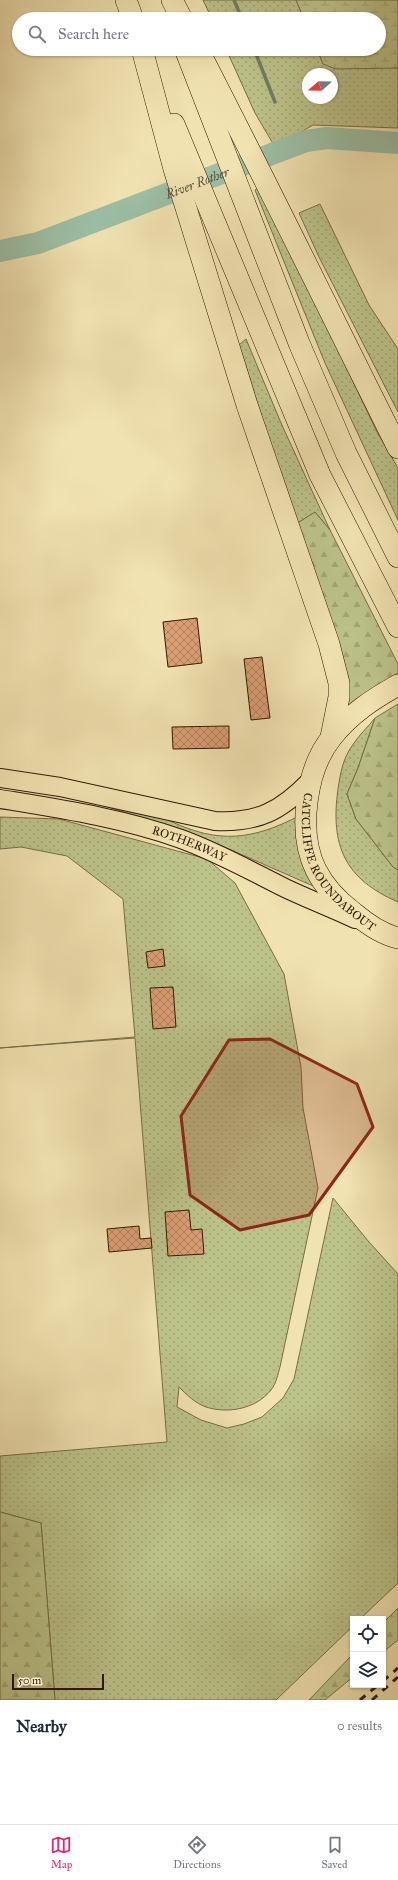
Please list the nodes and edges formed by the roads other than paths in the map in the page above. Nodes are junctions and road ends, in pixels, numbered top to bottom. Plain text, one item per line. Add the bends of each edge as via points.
1 (126, 0) edge
2 (166, 0) edge
3 (172, 0) edge
4 (130, 12) edge
5 (170, 12) edge
6 (178, 12) edge
7 (145, 56) edge
8 (188, 56) edge
9 (202, 56) edge
10 (182, 164) junction
11 (398, 448) edge
12 (398, 557) edge
13 (398, 627) edge
14 (398, 685) edge
15 (331, 737) junction
16 (0, 778) edge
17 (310, 781) junction
18 (0, 799) edge
19 (367, 924) junction
20 (398, 938) edge

1 - 4 highway
2 - 5 highway
3 - 6 highway
7 - 10 highway
8 - 12 highway via 299,343 342,446
9 - 11 highway
10 - 13 highway via 208,206 320,475
10 - 15 highway via 188,214 247,405 339,683 339,697
14 - 15 highway, CATCLIFFE ROUNDABOUT via 354,712
15 - 17 highway, CATCLIFFE ROUNDABOUT
16 - 17 main road, ROTHERWAY via 60,787 215,821 253,819 268,813 294,797
17 - 19 highway, CATCLIFFE ROUNDABOUT via 306,840 316,869 331,894
18 - 19 main road, ROTHERWAY via 84,812 181,839 232,860 286,888
19 - 20 highway, CATCLIFFE ROUNDABOUT via 386,935

